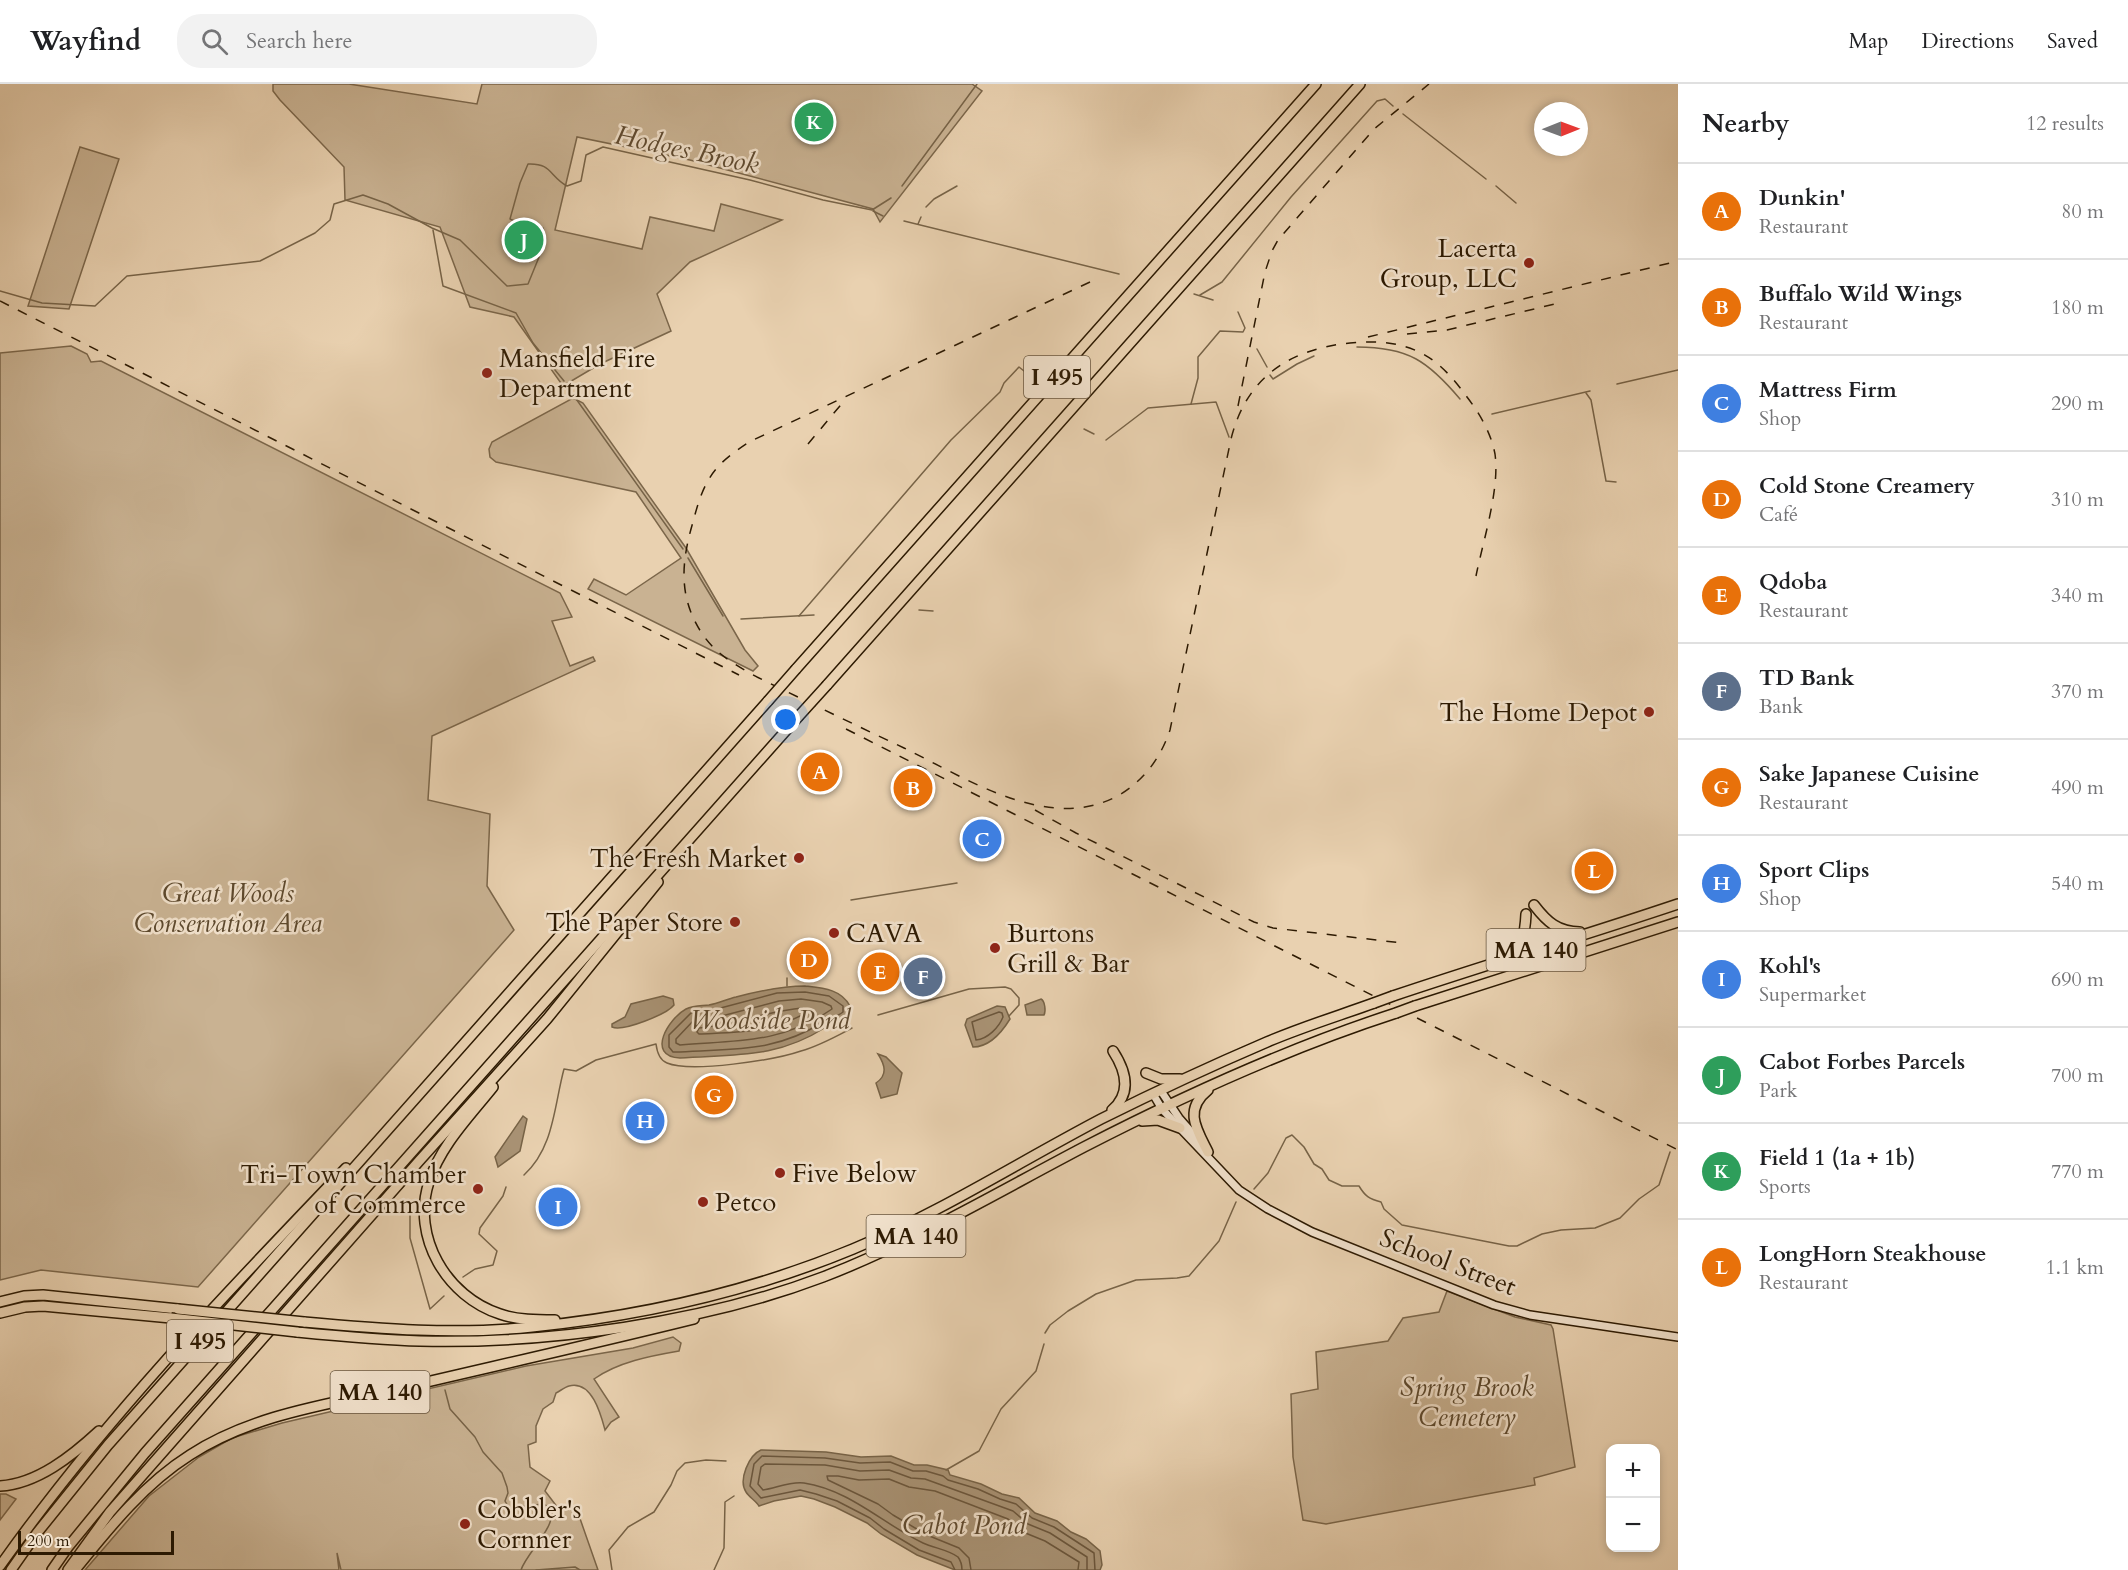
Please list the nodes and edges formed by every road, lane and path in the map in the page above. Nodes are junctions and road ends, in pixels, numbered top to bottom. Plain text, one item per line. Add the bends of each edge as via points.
1 (1316, 84) edge
2 (1360, 84) edge
3 (688, 841) junction
4 (1678, 904) edge
5 (1533, 905) dead end
6 (1526, 914) dead end
7 (1678, 922) edge
8 (1589, 932) junction
9 (1496, 961) junction
10 (547, 1019) junction
11 (1113, 1051) dead end
12 (1146, 1073) dead end
13 (1227, 1078) junction
14 (1186, 1079) junction
15 (1157, 1092) junction
16 (1166, 1107) junction
17 (397, 1119) junction
18 (1101, 1119) junction
19 (1131, 1124) junction
20 (1180, 1128) junction
21 (1208, 1152) junction
22 (1223, 1174) junction
23 (0, 1302) edge
24 (734, 1305) junction
25 (0, 1313) edge
26 (594, 1318) junction
27 (1678, 1337) edge
28 (120, 1411) junction
29 (0, 1486) edge
30 (0, 1566) edge
31 (11, 1570) edge
32 (52, 1570) edge
33 (68, 1570) edge
34 (75, 1570) edge

1 - 17 highway, I 495, bridge
2 - 3 highway, I 495, bridge
3 - 10 highway
3 - 32 highway, I 495 via 145,1453
4 - 8 highway, MA 140
5 - 8 highway via 1554,927
6 - 9 highway via 1522,939 1514,950
7 - 13 highway, MA 140, bridge via 1415,1006 1306,1044
8 - 9 highway, MA 140
9 - 14 highway, MA 140, bridge via 1268,1042
10 - 26 highway via 441,1155 428,1183 425,1219 432,1251 441,1269 465,1296 481,1306 517,1318
10 - 33 highway via 110,1512
11 - 18 highway via 1125,1076 1125,1092 1117,1106
12 - 14 highway via 1161,1079
13 - 16 highway, MA 140
13 - 21 highway via 1204,1093 1194,1109 1196,1129
14 - 15 highway, MA 140
15 - 16 main road, School Street
15 - 18 highway, MA 140
16 - 19 highway, MA 140
16 - 20 main road, School Street
16 - 21 main road, School Street
17 - 28 highway via 226,1293
17 - 31 highway, I 495 via 108,1445
18 - 26 highway, MA 140 via 854,1249 692,1300
19 - 20 highway via 1158,1120
19 - 24 highway, MA 140 via 892,1248 821,1278
20 - 22 main road, School Street
21 - 22 main road, School Street
22 - 27 main road, School Street via 1256,1202 1312,1232 1494,1305 1557,1320
23 - 26 highway, MA 140, bridge via 24,1296 51,1296 378,1329 531,1327
24 - 25 highway, bridge via 599,1330 505,1339 411,1340 297,1332 43,1306
24 - 34 highway, MA 140 via 694,1319 298,1411 233,1431 189,1455 159,1478 120,1516
28 - 29 highway via 59,1463 23,1482
28 - 30 highway

